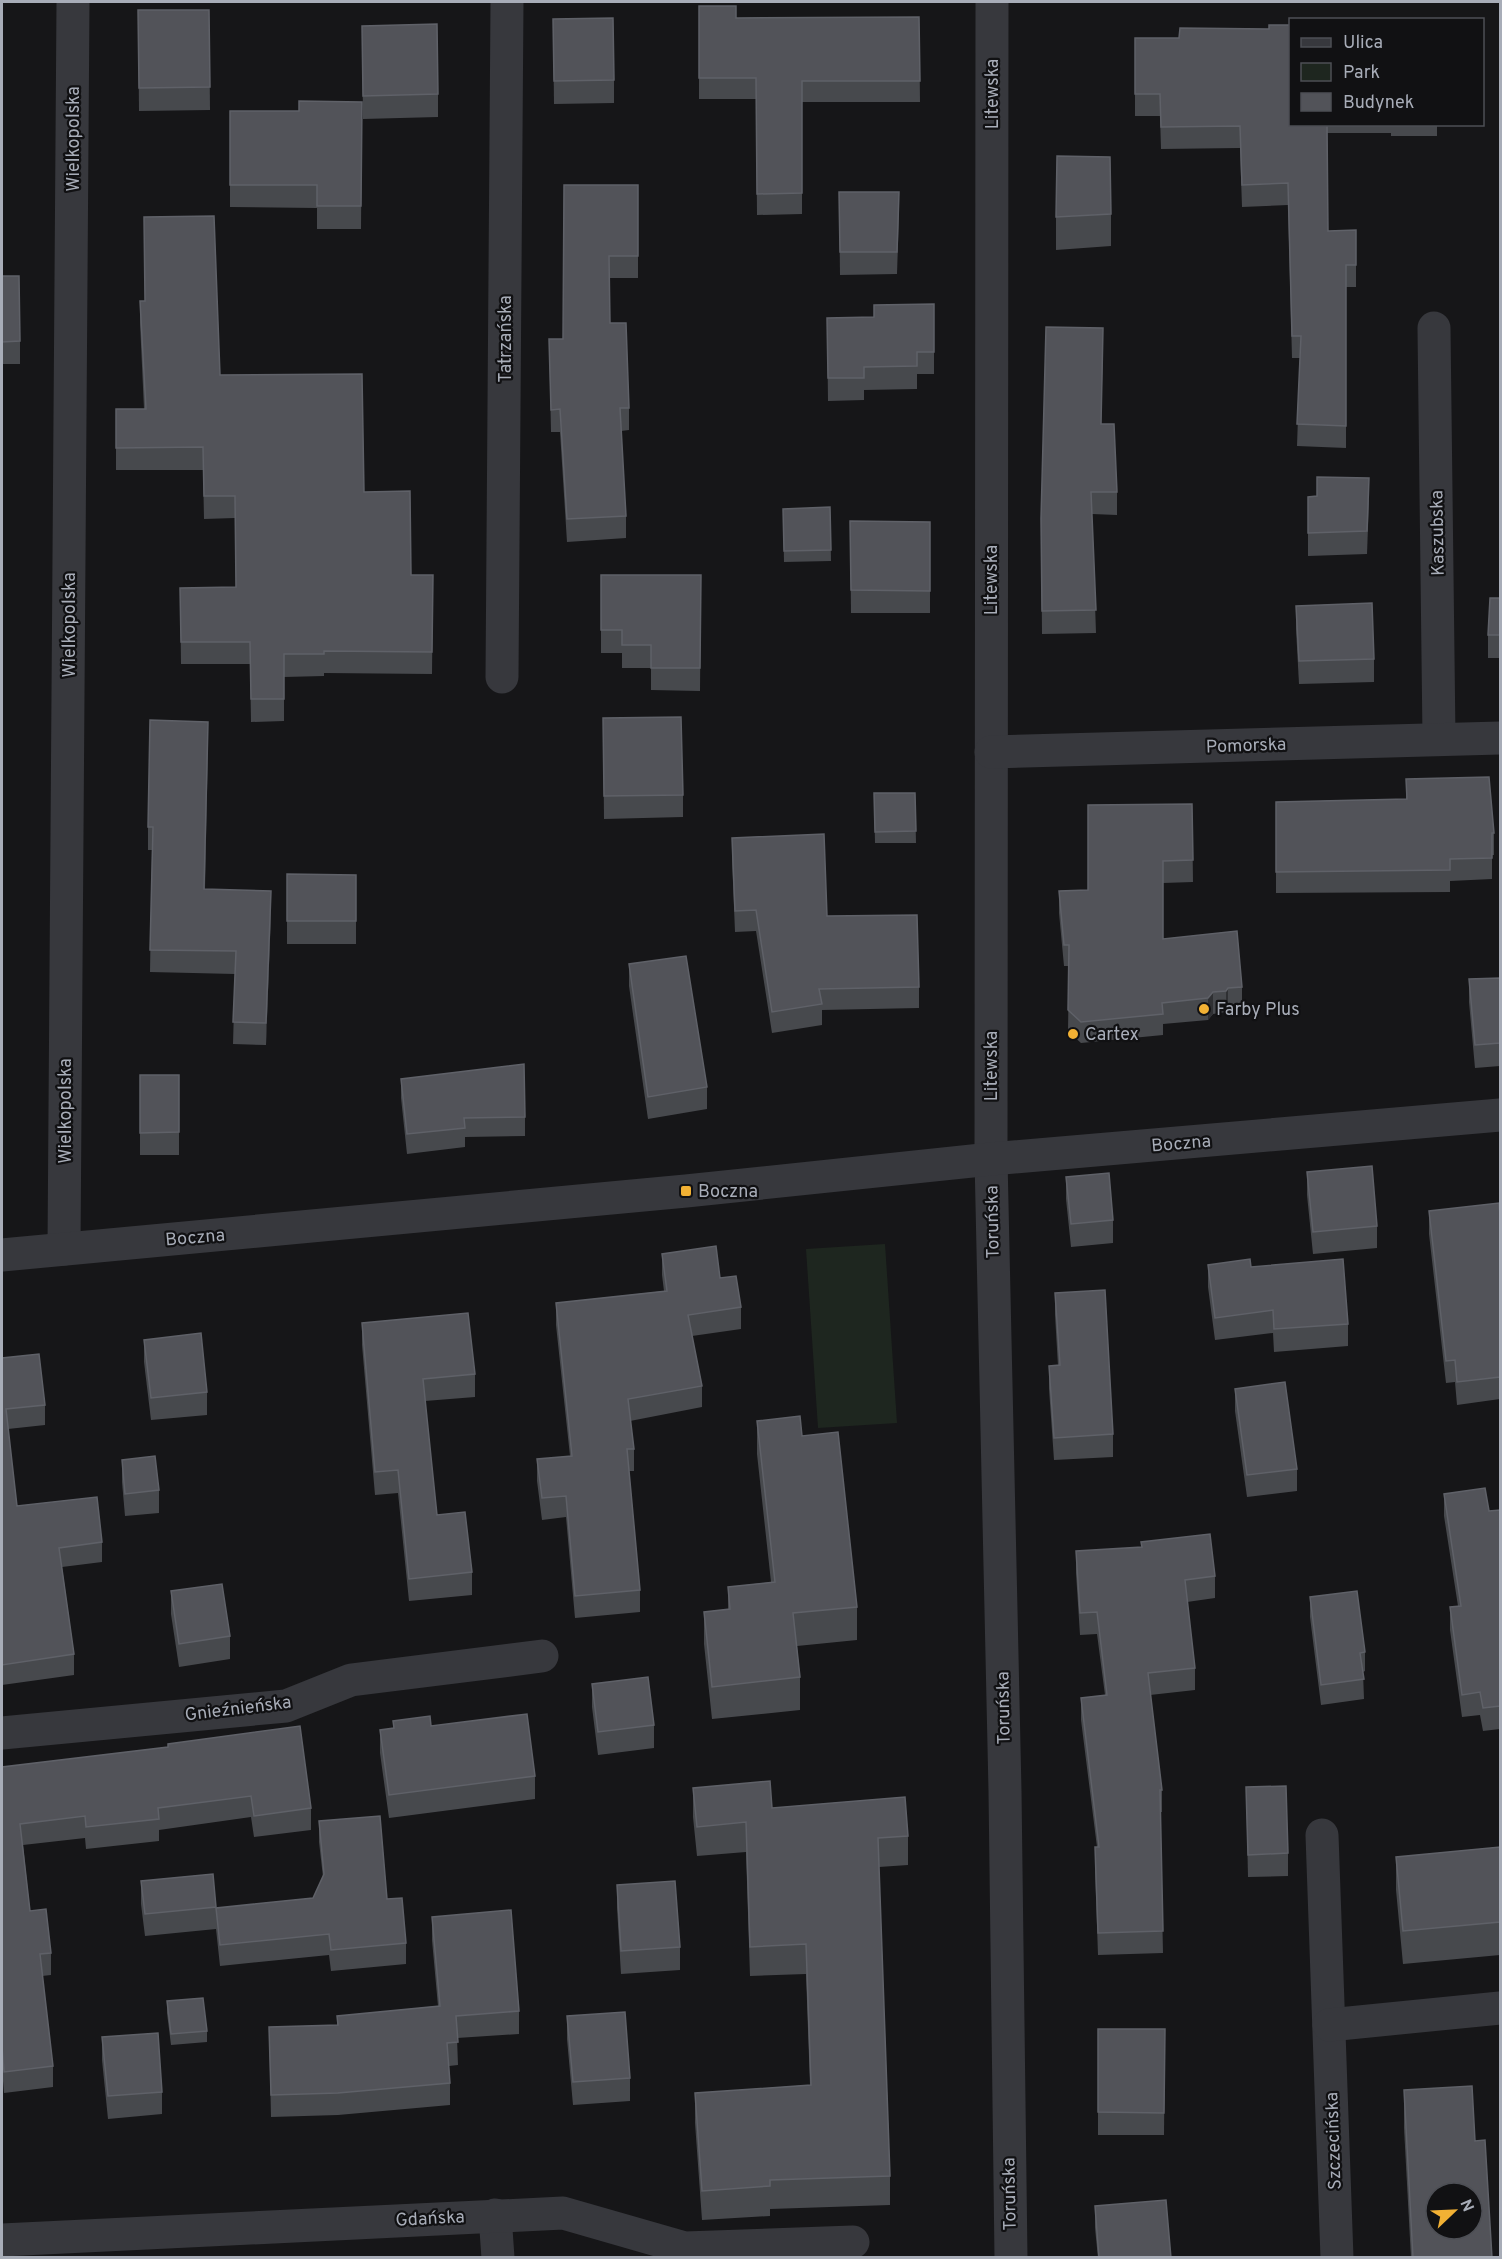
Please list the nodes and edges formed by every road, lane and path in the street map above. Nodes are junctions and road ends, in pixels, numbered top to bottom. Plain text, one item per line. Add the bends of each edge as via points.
1 (73, 2) edge
2 (507, 2) edge
3 (992, 2) edge
4 (1434, 328) dead end
5 (502, 677) dead end
6 (1439, 738) junction
7 (1500, 738) edge
8 (991, 752) junction
9 (1500, 1115) edge
10 (991, 1159) junction
11 (64, 1249) junction
12 (2, 1255) edge
13 (542, 1656) dead end
14 (2, 1733) edge
15 (1322, 1835) dead end
16 (1500, 2008) edge
17 (1329, 2025) junction
18 (495, 2215) junction
19 (2, 2240) edge
20 (853, 2242) dead end
21 (498, 2258) edge
22 (1011, 2258) edge
23 (1337, 2258) edge

1 - 11 street, Wielkopolska
2 - 5 street, Tatrzańska
3 - 8 street, Litewska
4 - 6 street, Kaszubska
6 - 7 street, Pomorska
6 - 8 street, Pomorska
8 - 10 street, Litewska
9 - 10 street, Boczna
10 - 11 street, Boczna
10 - 22 street, Toruńska
11 - 12 street, Boczna
13 - 14 street, Gnieźnieńska via 351,1680 286,1706
15 - 17 street, Szczecińska
16 - 17 street
17 - 23 street, Szczecińska
18 - 19 street, Gdańska
18 - 20 street, Gdańska via 562,2213 685,2248
18 - 21 street

